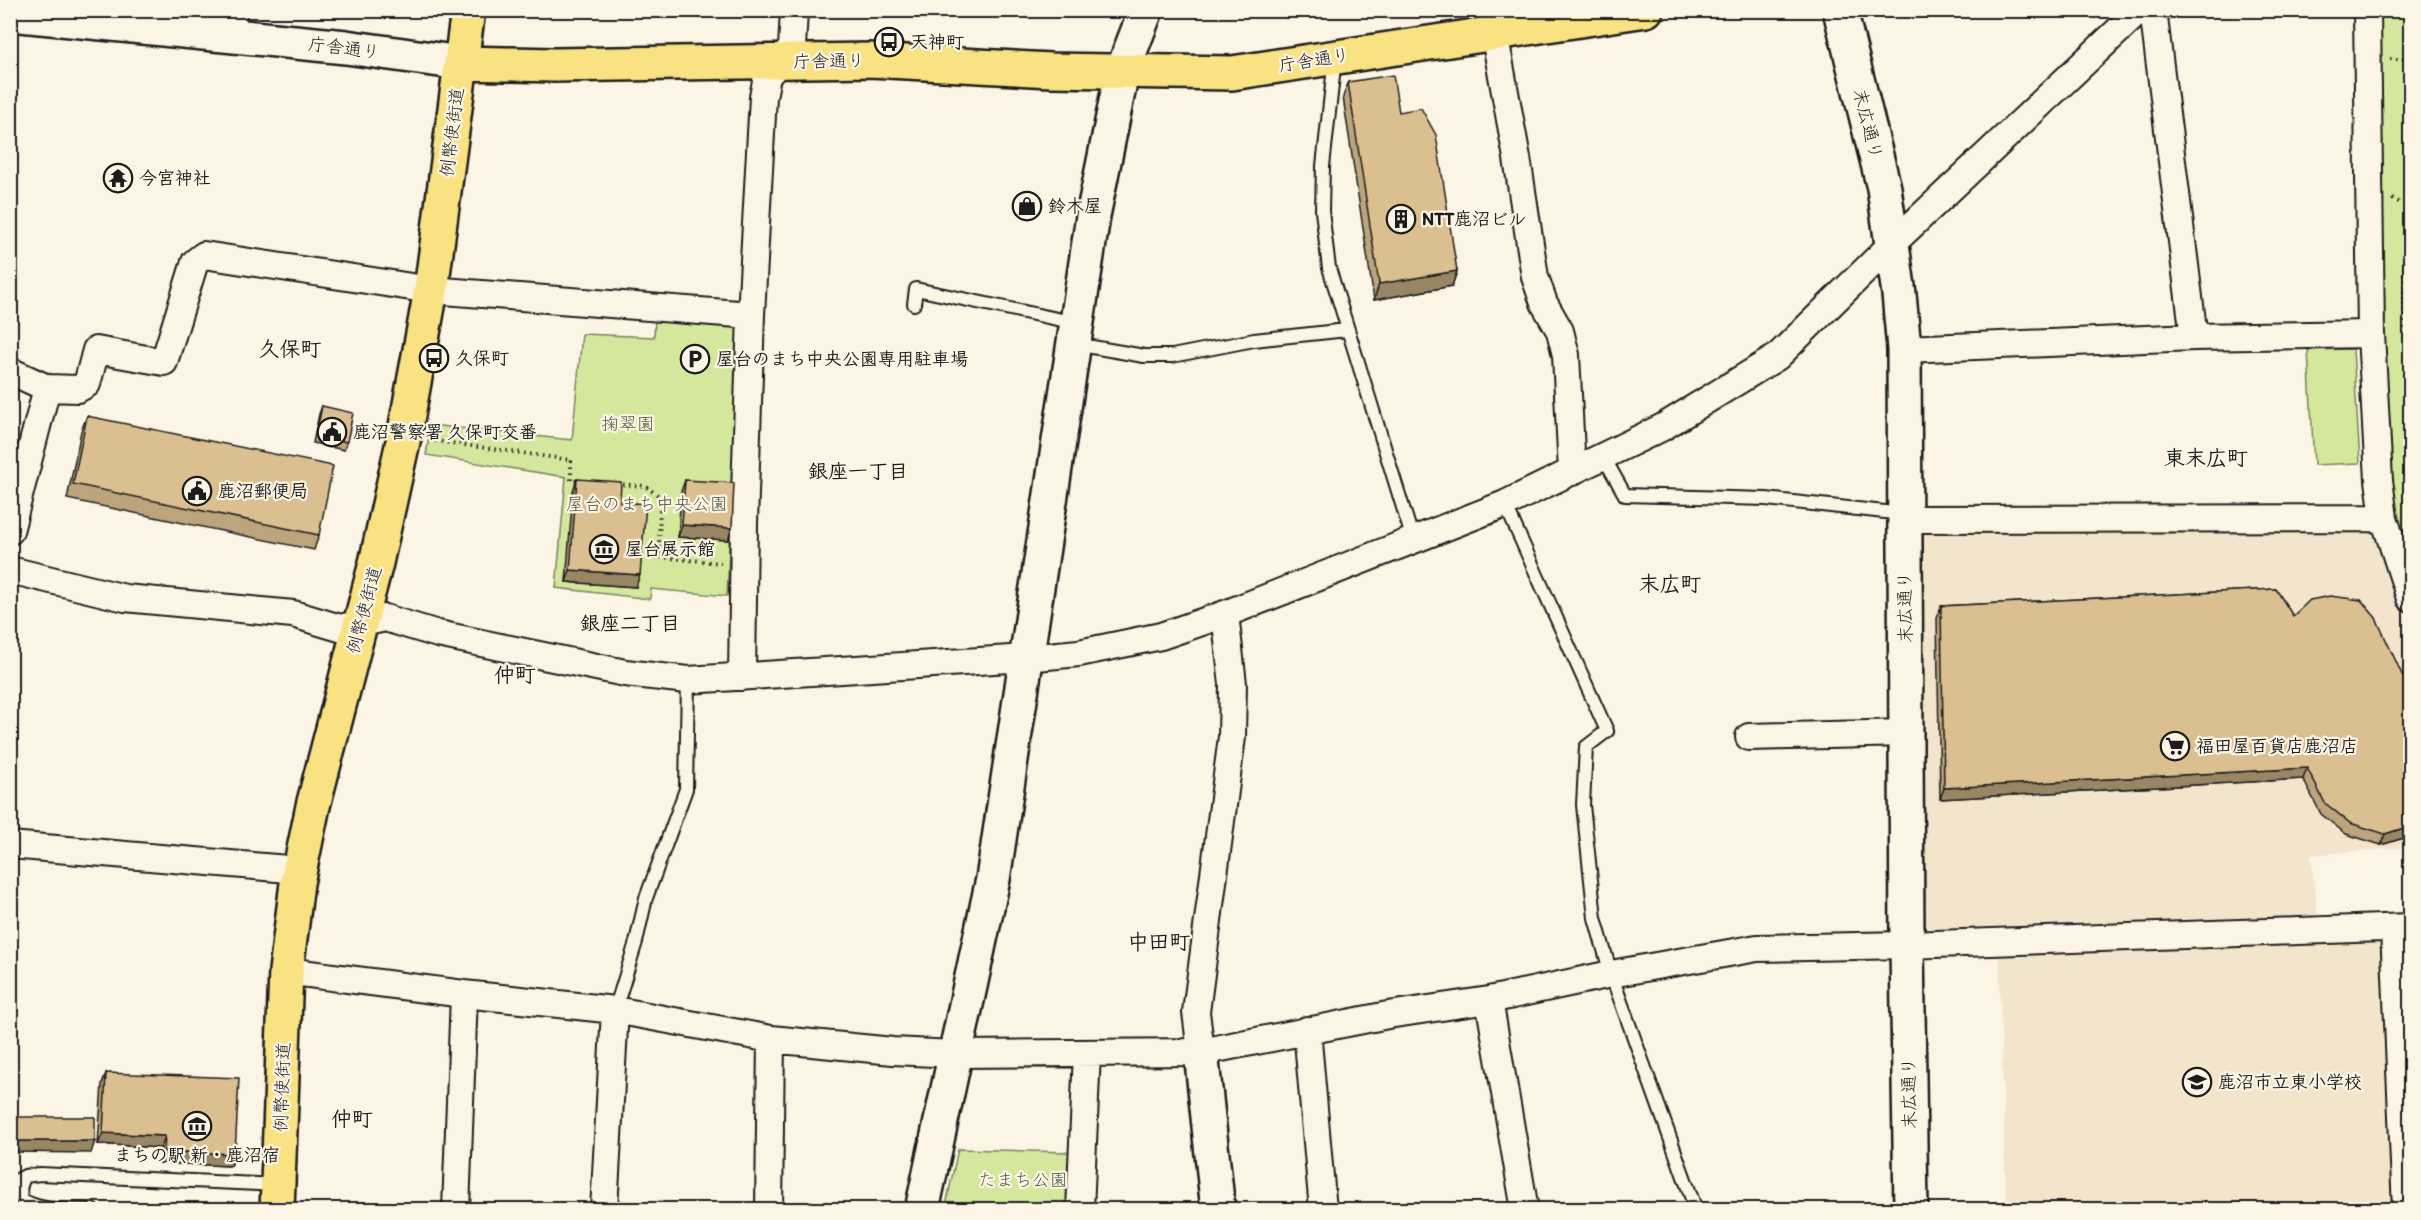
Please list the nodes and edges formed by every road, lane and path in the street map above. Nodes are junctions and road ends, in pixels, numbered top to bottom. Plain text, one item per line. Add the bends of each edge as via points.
1 (468, 10) edge
2 (794, 10) edge
3 (1146, 10) edge
4 (1646, 10) edge
5 (1840, 10) edge
6 (2140, 10) edge
7 (2153, 10) edge
8 (2367, 10) edge
9 (10, 14) edge
10 (1492, 22) edge
11 (233, 23) edge
12 (1335, 57) junction
13 (2400, 59) dead end
14 (2410, 59) edge
15 (780, 61) junction
16 (461, 63) junction
17 (1122, 72) junction
18 (2395, 200) dead end
19 (2410, 207) edge
20 (2410, 226) edge
21 (1893, 243) junction
22 (431, 290) junction
23 (914, 304) dead end
24 (751, 315) junction
25 (1347, 330) junction
26 (1076, 333) junction
27 (2371, 334) junction
28 (2194, 337) junction
29 (1904, 349) junction
30 (2400, 359) dead end
31 (2408, 359) junction
32 (10, 370) edge
33 (2410, 378) edge
34 (47, 388) junction
35 (404, 437) junction
36 (1603, 456) junction
37 (1572, 472) junction
38 (581, 481) edge
39 (17, 482) edge
40 (613, 484) edge
41 (1505, 504) junction
42 (1904, 517) junction
43 (2384, 518) junction
44 (10, 531) edge
45 (1413, 540) junction
46 (743, 565) junction
47 (10, 570) edge
48 (2410, 598) edge
49 (1225, 614) junction
50 (360, 623) junction
51 (1026, 658) junction
52 (742, 677) junction
53 (688, 680) junction
54 (1906, 733) junction
55 (1749, 737) dead end
56 (10, 845) edge
57 (300, 870) junction
58 (2402, 928) edge
59 (1907, 945) junction
60 (286, 971) junction
61 (1611, 974) junction
62 (464, 994) junction
63 (1489, 1000) junction
64 (615, 1010) junction
65 (1307, 1030) junction
66 (771, 1039) junction
67 (1201, 1052) junction
68 (1087, 1053) junction
69 (954, 1054) junction
70 (25, 1176) junction
71 (10, 1184) edge
72 (278, 1197) edge
73 (92, 1209) edge
74 (456, 1209) edge
75 (604, 1209) edge
76 (769, 1209) edge
77 (922, 1209) edge
78 (1080, 1209) edge
79 (1218, 1209) edge
80 (1323, 1209) edge
81 (1525, 1209) edge
82 (1696, 1209) edge
83 (1911, 1209) edge
84 (2406, 1209) edge

1 - 16 highway, 例幣使街道
2 - 15 street via 792,48
3 - 17 street
4 - 10 highway, 庁舎通り
5 - 21 street, 末広通り via 1884,188
6 - 21 street
7 - 28 street
8 - 27 street
9 - 11 street, 庁舎通り
10 - 12 highway, 庁舎通り
10 - 37 street via 1535,276 1560,331 1566,355
11 - 16 street, 庁舎通り via 346,47
12 - 17 highway, 庁舎通り via 1232,73
12 - 25 lane via 1322,211 1329,268
13 - 14 path
15 - 16 highway, 庁舎通り
15 - 17 highway, 庁舎通り via 870,60
15 - 24 street via 766,76 763,98
16 - 22 highway, 例幣使街道
17 - 26 street
18 - 19 path
20 - 31 path via 2406,232
21 - 29 street, 末広通り
21 - 36 street via 1777,357 1663,427
22 - 24 street
22 - 34 street via 204,255 195,262 164,362 96,350 87,384 78,388
22 - 35 highway, 例幣使街道
23 - 26 lane via 916,289
24 - 46 street
25 - 26 lane via 1254,340 1172,356 1144,356
25 - 45 lane
26 - 51 street
27 - 28 street
27 - 43 street
28 - 29 street
29 - 42 street, 末広通り
30 - 31 path
31 - 33 path
32 - 34 street
34 - 39 street
35 - 38 path via 571,460 571,481
35 - 50 highway, 例幣使街道
36 - 37 street
36 - 42 lane via 1625,495 1766,499
37 - 41 street
39 - 44 street
40 - 46 path via 645,486 660,497 659,557
41 - 45 street
41 - 61 lane via 1607,731 1586,747 1583,805 1595,918
42 - 43 street
42 - 54 street, 末広通り
43 - 48 street
45 - 49 street
46 - 52 street
47 - 50 street via 125,598 293,614 340,628
49 - 51 street via 1161,636
49 - 67 street via 1233,684 1232,737 1196,1012
50 - 53 street via 385,618 438,634 625,673
50 - 57 highway, 例幣使街道
51 - 52 street
51 - 69 street via 993,879
52 - 53 street
53 - 64 lane via 686,789 646,898
54 - 55 street
54 - 59 street, 末広通り
56 - 57 street
57 - 60 highway, 例幣使街道
58 - 59 street
58 - 84 street
59 - 61 street via 1757,948
59 - 83 street, 末広通り
60 - 62 street
60 - 72 highway, 例幣使街道
61 - 63 street
61 - 82 lane
62 - 64 street
62 - 74 street
63 - 65 street
63 - 81 street
64 - 66 street
64 - 75 street
65 - 67 street
65 - 80 street
66 - 69 street
66 - 76 street
67 - 68 street
67 - 79 street
68 - 69 street
68 - 78 street
69 - 77 street
70 - 71 lane
70 - 72 lane via 40,1174
70 - 73 lane via 20,1191 22,1200 30,1205

